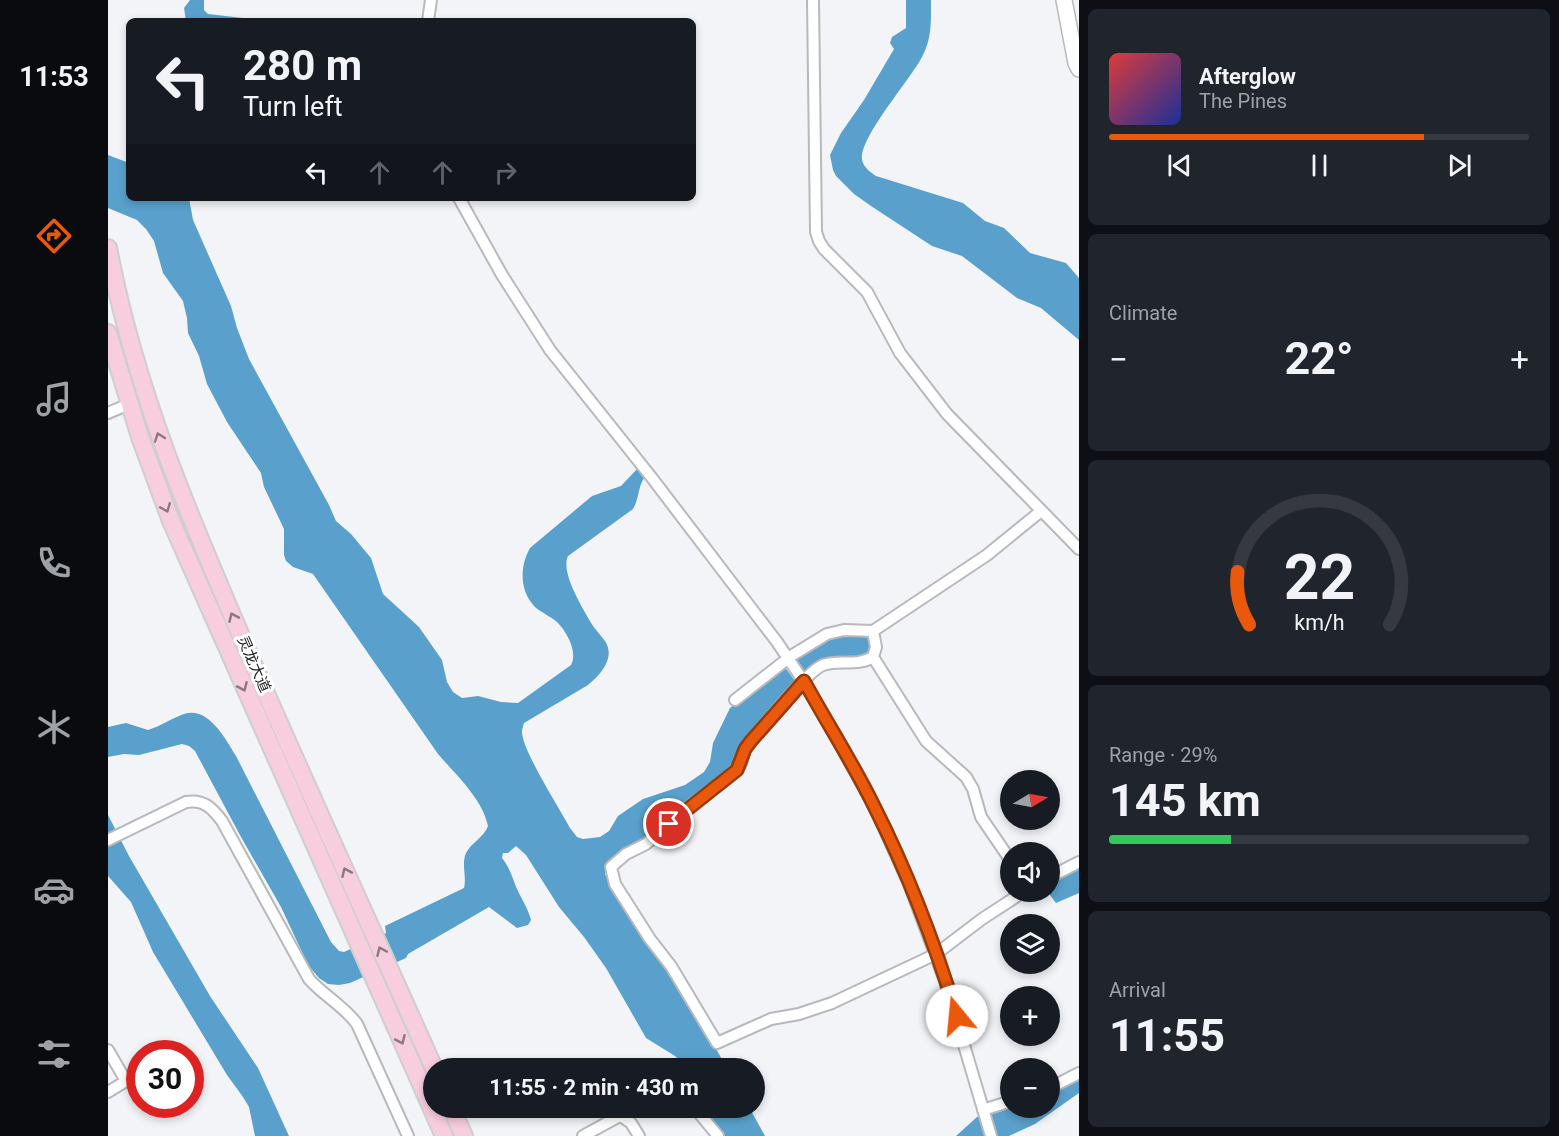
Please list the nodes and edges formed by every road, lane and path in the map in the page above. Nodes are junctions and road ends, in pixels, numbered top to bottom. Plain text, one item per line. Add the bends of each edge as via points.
1 (431, 0) edge
2 (813, 0) edge
3 (1064, 0) edge
4 (428, 18) edge
5 (1079, 69) edge
6 (461, 201) edge
7 (108, 248) edge
8 (108, 333) edge
9 (129, 404) junction
10 (108, 413) edge
11 (1041, 511) junction
12 (1079, 549) edge
13 (873, 631) junction
14 (873, 657) junction
15 (787, 659) junction
16 (804, 681) junction
17 (735, 700) dead end
18 (108, 840) edge
19 (1000, 845) edge
20 (1079, 862) edge
21 (1060, 872) edge
22 (1008, 902) edge
23 (936, 954) junction
24 (108, 1050) edge
25 (429, 1058) edge
26 (1079, 1073) edge
27 (1060, 1083) edge
28 (108, 1092) edge
29 (1000, 1105) edge
30 (983, 1111) junction
31 (456, 1118) edge
32 (617, 1118) edge
33 (624, 1118) edge
34 (703, 1118) edge
35 (408, 1136) edge
36 (444, 1136) edge
37 (464, 1136) edge
38 (583, 1136) edge
39 (639, 1136) edge
40 (718, 1136) edge
41 (991, 1136) edge

1 - 4 street
2 - 11 street via 819,241 867,292 900,353 934,399
3 - 5 street
6 - 15 street via 550,350
25 -> 7 main road, 灵龙大道 via 177,485 130,344
8 - 9 main road, 灵龙大道
9 - 10 street
9 -> 36 main road, 灵龙大道 via 180,541
11 - 12 street
11 - 13 street via 987,555
13 - 14 street
13 - 15 street via 832,632
14 - 16 street via 858,663 824,664
14 - 19 street via 926,741 970,782 981,817
15 - 16 street
15 - 17 street
16 - 23 street via 881,820
16 - 23 street via 751,741 741,764 729,777 646,844 613,864 610,871 615,884 717,1043 771,1019 832,1003
18 - 35 street via 186,802 200,802 213,810 309,979 357,1024
20 - 21 street
22 - 23 street
23 - 30 street
24 - 28 street via 126,1081
26 - 27 street
29 - 30 street
30 - 41 street
31 - 37 main road
32 - 38 street
33 - 39 street
34 - 40 street

